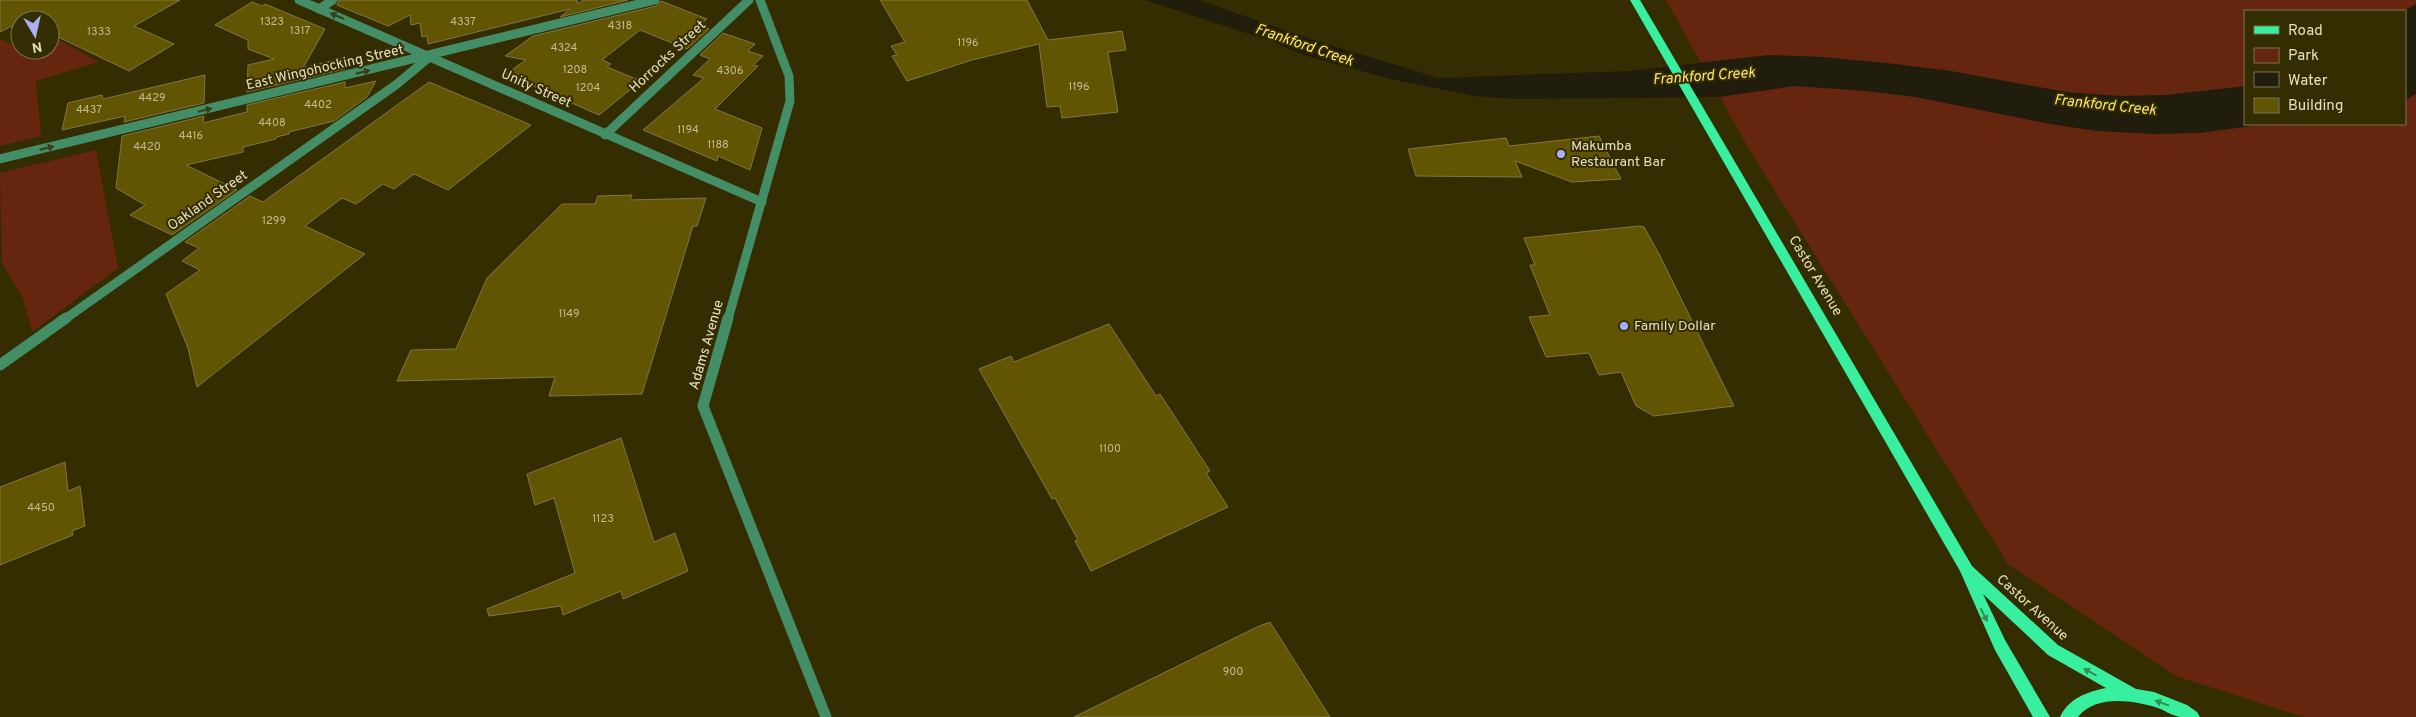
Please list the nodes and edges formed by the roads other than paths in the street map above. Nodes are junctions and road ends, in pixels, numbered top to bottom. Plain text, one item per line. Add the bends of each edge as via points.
1 (299, 0) edge
2 (333, 0) edge
3 (655, 0) edge
4 (749, 0) edge
5 (760, 0) edge
6 (1635, 0) edge
7 (319, 9) junction
8 (430, 57) junction
9 (605, 135) junction
10 (0, 160) edge
11 (762, 202) junction
12 (0, 365) edge
13 (1966, 569) junction
14 (2133, 695) junction
15 (826, 717) edge
16 (2042, 717) edge
17 (2068, 717) edge
18 (2192, 717) edge

1 - 7 street, Unity Street
2 - 7 street
3 - 8 street, East Wingohocking Street
4 - 9 street, Horrocks Street
5 - 11 street, Adams Avenue via 789,76 790,96
6 - 13 main road, Castor Avenue
8 -> 7 street, Unity Street
8 - 9 street, Unity Street
10 -> 8 street, East Wingohocking Street
8 - 12 street, Oakland Street
9 - 11 street, Unity Street
11 - 15 street, Adams Avenue via 703,406
14 -> 13 main road, Castor Avenue via 2053,650
13 -> 16 main road, Castor Avenue via 1979,606
14 - 17 main road via 2105,695 2081,703
18 -> 14 main road via 2163,703

